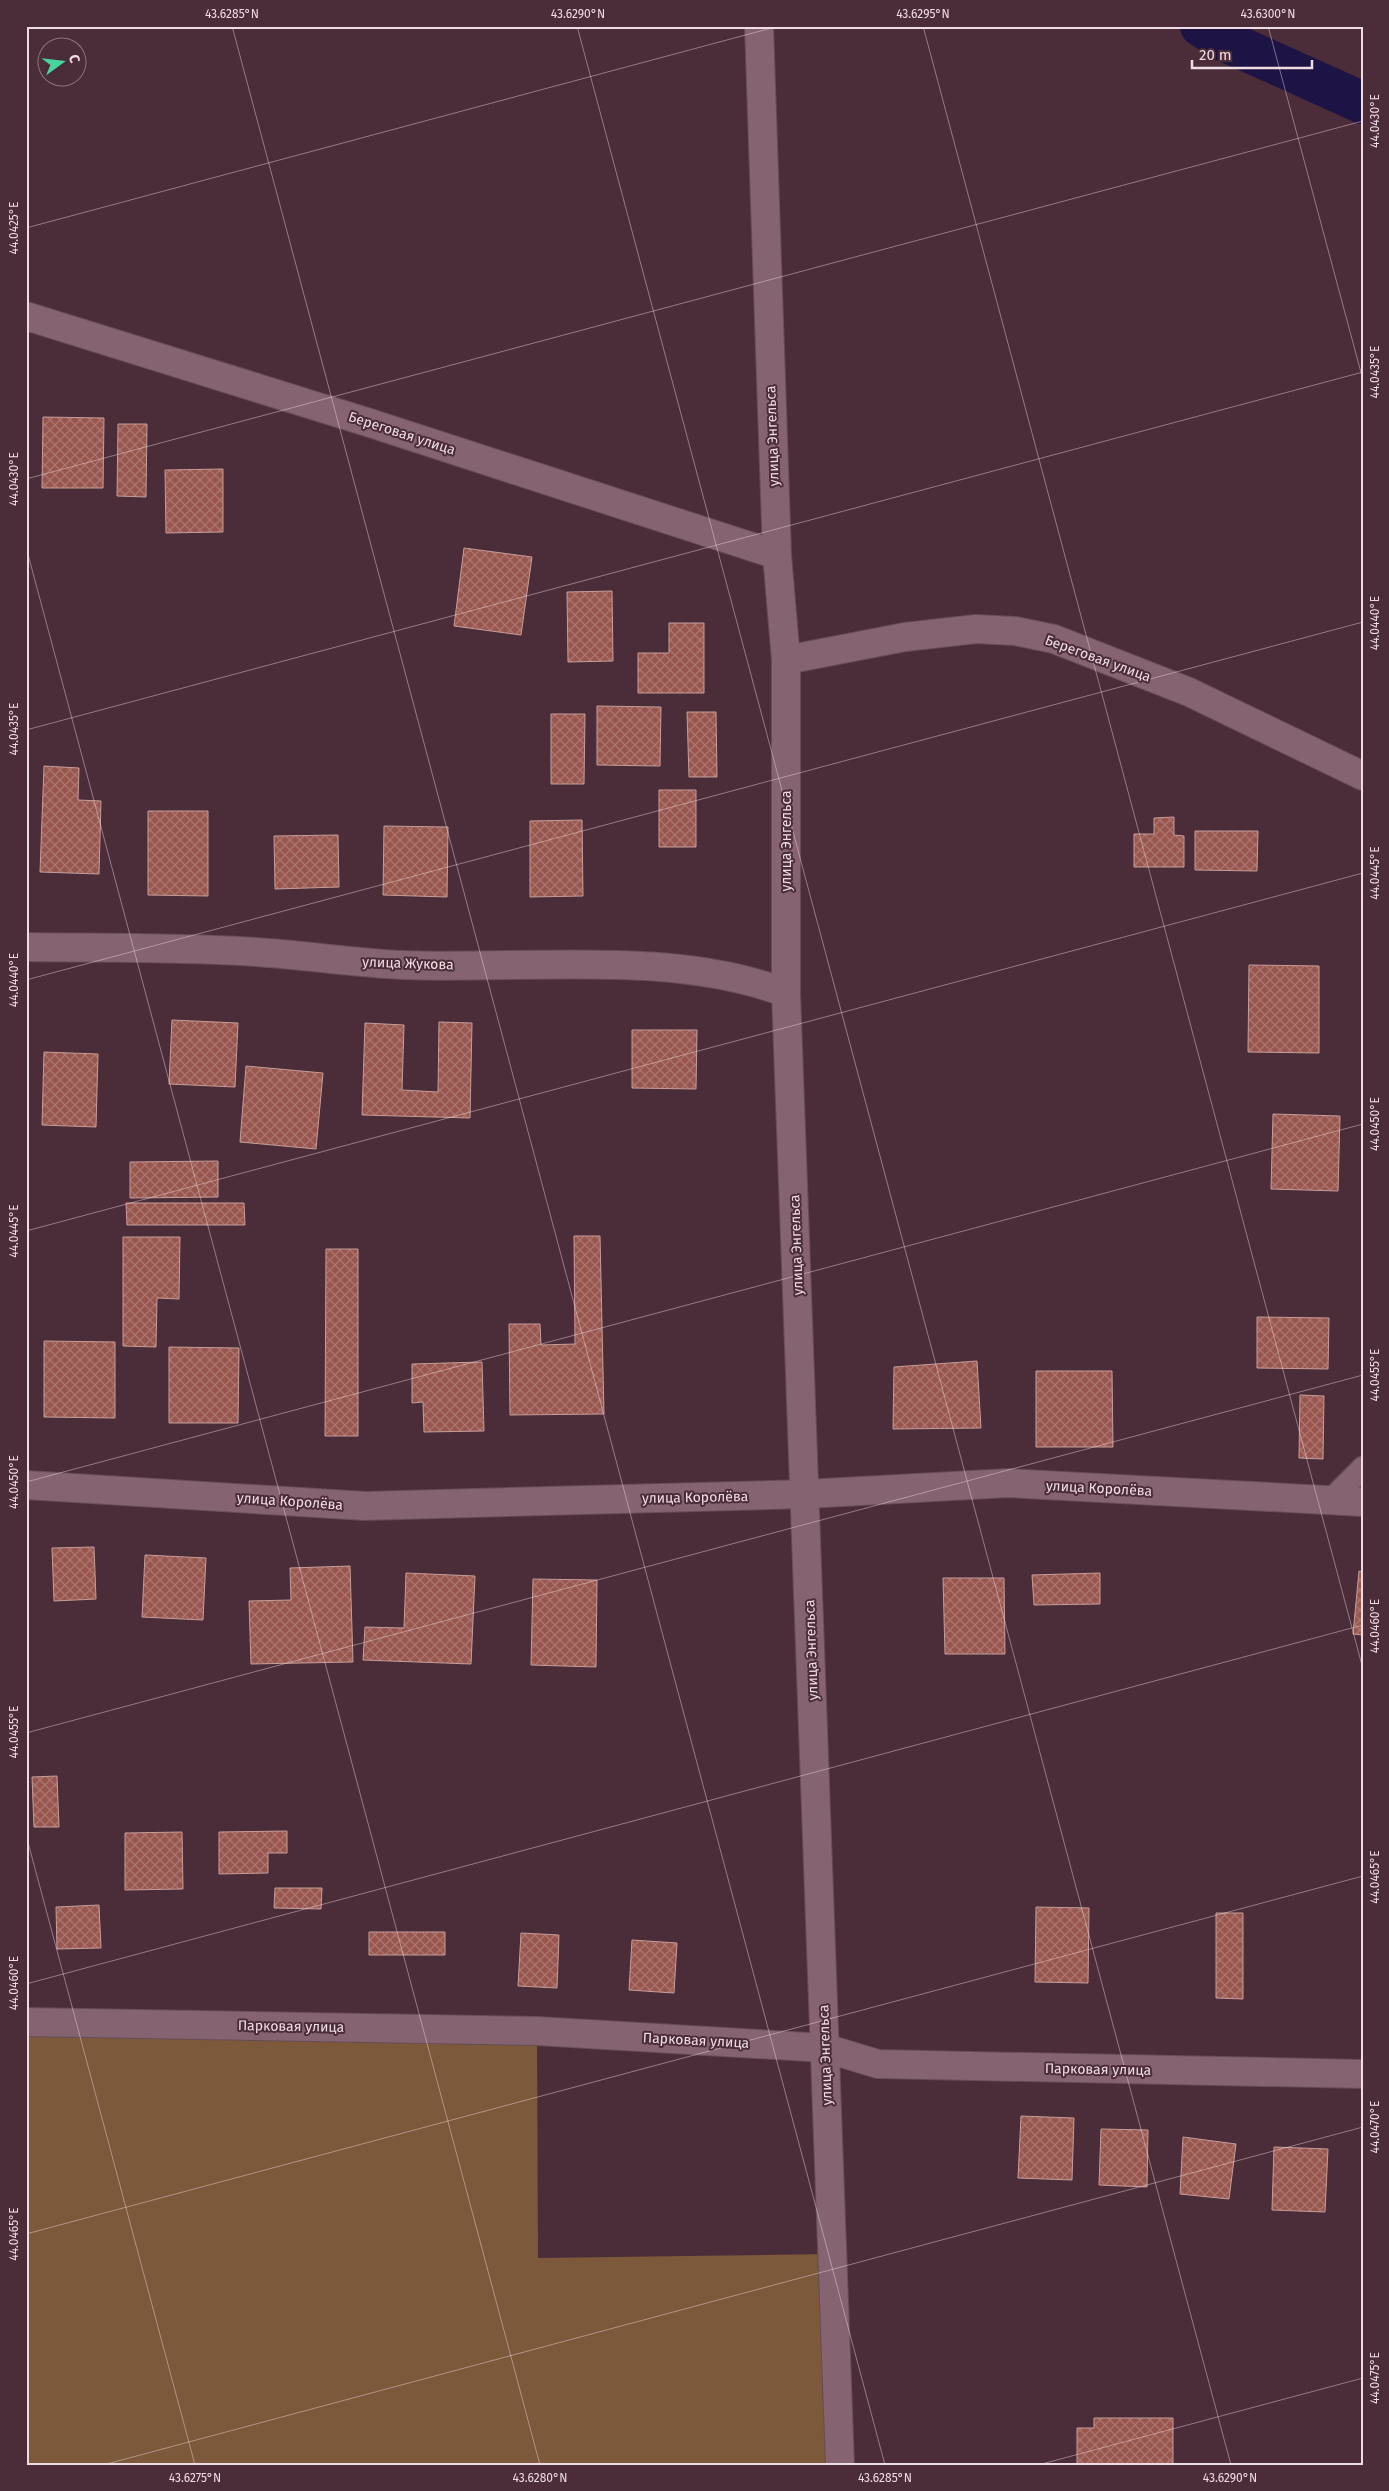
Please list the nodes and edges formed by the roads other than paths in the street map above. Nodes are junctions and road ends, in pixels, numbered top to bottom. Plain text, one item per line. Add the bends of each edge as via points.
1 (759, 26) edge
2 (26, 316) edge
3 (777, 555) junction
4 (786, 660) junction
5 (1363, 776) edge
6 (26, 947) edge
7 (786, 993) junction
8 (1363, 1468) edge
9 (26, 1484) edge
10 (806, 1494) junction
11 (1331, 1500) junction
12 (1363, 1502) edge
13 (26, 2022) edge
14 (825, 2048) junction
15 (1363, 2074) edge
16 (840, 2465) edge

1 - 3 street, улица Энгельса
2 - 3 street, Береговая улица
3 - 4 street, улица Энгельса
4 - 5 street, Береговая улица via 905,637 976,629 1016,631 1054,639 1189,692
4 - 7 street, улица Энгельса
6 - 7 street, улица Жукова via 255,952 401,965 632,966 724,975
7 - 10 street, улица Энгельса
8 - 11 lane
9 - 10 street, улица Королёва via 365,1506
10 - 11 street, улица Королёва via 1008,1483
10 - 14 street, улица Энгельса
11 - 12 street, улица Королёва
13 - 14 street, Парковая улица via 537,2031
14 - 15 street, Парковая улица via 878,2064
14 - 16 street, улица Энгельса

